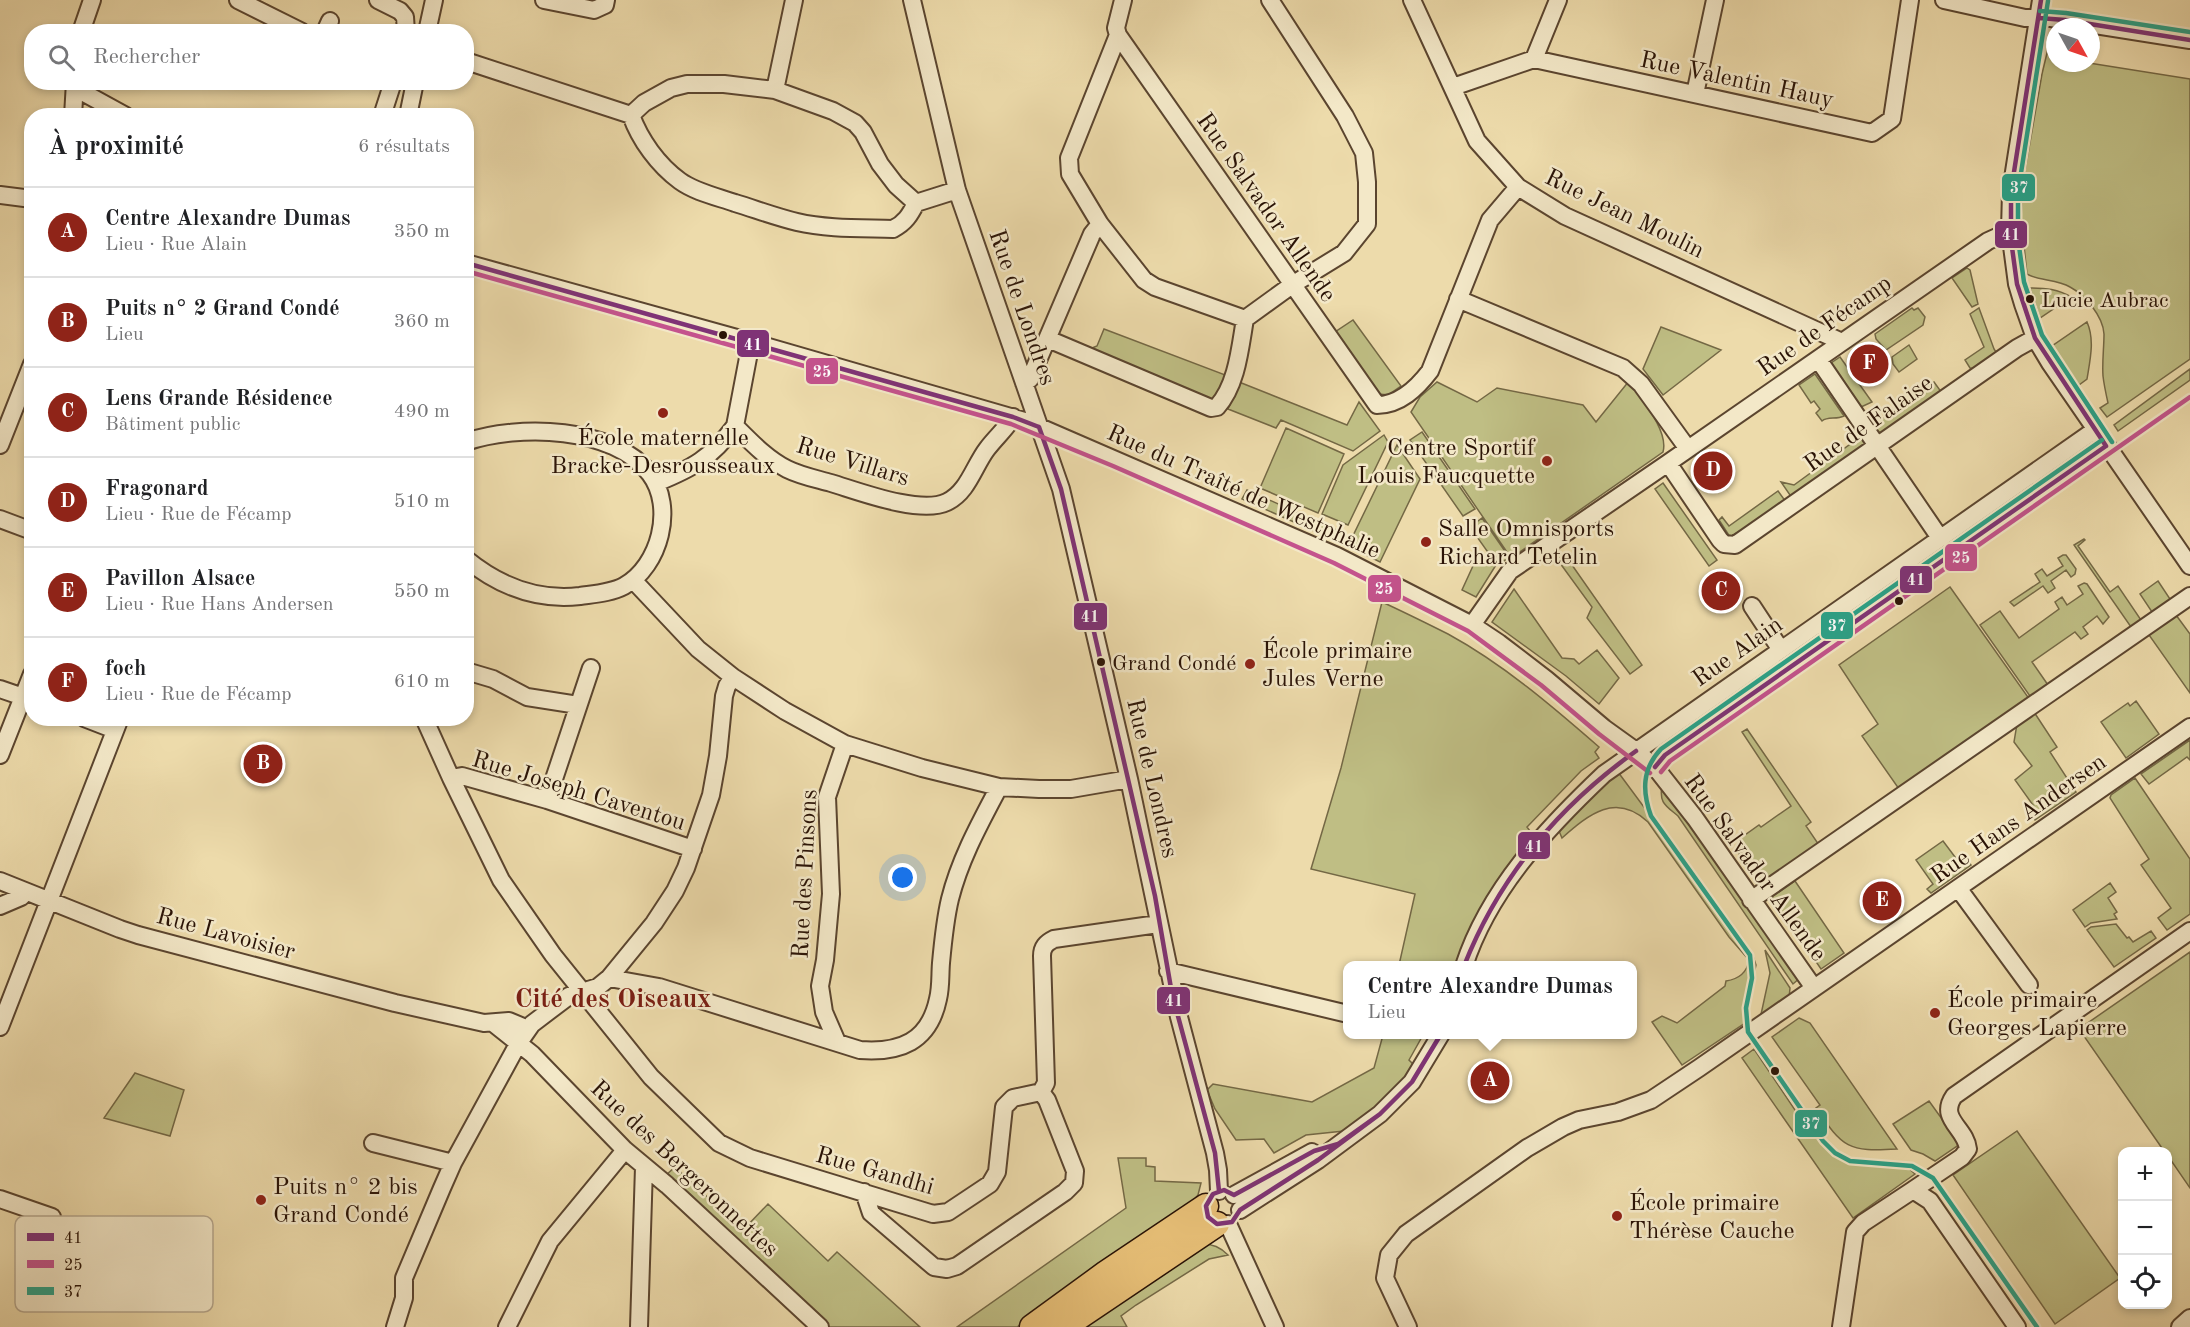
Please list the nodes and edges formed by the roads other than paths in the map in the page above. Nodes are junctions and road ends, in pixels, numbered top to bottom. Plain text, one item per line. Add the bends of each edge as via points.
1 (92, 0) edge
2 (238, 0) edge
3 (378, 0) edge
4 (434, 0) edge
5 (544, 0) edge
6 (794, 0) edge
7 (912, 0) edge
8 (1123, 0) edge
9 (1270, 0) edge
10 (1412, 0) edge
11 (1558, 0) edge
12 (1715, 0) edge
13 (1910, 0) edge
14 (1944, 0) edge
15 (2041, 0) edge
16 (605, 2) edge
17 (1983, 4) edge
18 (2039, 18) junction
19 (84, 24) edge
20 (286, 24) edge
21 (405, 24) edge
22 (430, 24) edge
23 (1118, 36) junction
24 (2190, 40) edge
25 (1534, 59) junction
26 (474, 64) edge
27 (1453, 87) junction
28 (75, 90) edge
29 (83, 90) edge
30 (390, 90) edge
31 (413, 90) edge
32 (775, 90) junction
33 (1695, 94) junction
34 (74, 108) edge
35 (113, 108) edge
36 (385, 108) edge
37 (410, 108) edge
38 (631, 115) junction
39 (1518, 187) junction
40 (957, 190) junction
41 (0, 195) edge
42 (24, 198) edge
43 (916, 204) junction
44 (1100, 224) junction
45 (2010, 231) junction
46 (474, 264) edge
47 (1292, 285) junction
48 (1458, 300) junction
49 (1245, 320) junction
50 (2035, 338) junction
51 (1048, 339) junction
52 (751, 342) junction
53 (1842, 342) junction
54 (1818, 359) junction
55 (1024, 383) junction
56 (24, 384) edge
57 (1013, 417) junction
58 (735, 426) junction
59 (1039, 427) junction
60 (2095, 430) junction
61 (474, 440) edge
62 (0, 445) edge
63 (1878, 446) junction
64 (1688, 449) junction
65 (1668, 463) junction
66 (656, 483) junction
67 (0, 519) edge
68 (24, 528) edge
69 (1940, 538) junction
70 (474, 565) edge
71 (2190, 566) edge
72 (633, 580) junction
73 (2190, 596) edge
74 (1752, 606) dead end
75 (1472, 625) junction
76 (1781, 650) junction
77 (591, 668) dead end
78 (474, 673) edge
79 (733, 677) junction
80 (0, 688) edge
81 (24, 697) edge
82 (24, 704) edge
83 (579, 705) junction
84 (117, 726) edge
85 (427, 726) edge
86 (2190, 727) edge
87 (1604, 728) joint
88 (845, 744) junction
89 (1636, 751) junction
90 (0, 755) edge
91 (450, 778) junction
92 (1129, 779) junction
93 (999, 787) junction
94 (547, 800) junction
95 (693, 849) junction
96 (0, 881) edge
97 (1958, 888) junction
98 (26, 892) junction
99 (1751, 900) junction
100 (49, 901) junction
101 (0, 906) edge
102 (1158, 924) junction
103 (2190, 931) edge
104 (1466, 961) edge
105 (1168, 971) junction
106 (609, 978) junction
107 (2029, 985) dead end
108 (1814, 988) junction
109 (583, 992) junction
110 (1343, 1013) edge
111 (493, 1023) junction
112 (0, 1027) edge
113 (528, 1029) junction
114 (1439, 1039) edge
115 (837, 1042) junction
116 (518, 1044) junction
117 (1041, 1092) junction
118 (373, 1143) dead end
119 (626, 1150) junction
120 (453, 1163) junction
121 (644, 1167) junction
122 (1913, 1190) junction
123 (864, 1192) junction
124 (0, 1199) edge
125 (1224, 1208) junction
126 (52, 1216) dead end
127 (2190, 1318) edge
128 (2016, 1326) edge
129 (395, 1327) edge
130 (507, 1327) edge
131 (639, 1327) edge
132 (820, 1327) edge
133 (1032, 1327) edge
134 (1065, 1327) edge
135 (1275, 1327) edge
136 (1408, 1327) edge
137 (1841, 1327) edge
138 (2180, 1327) edge

1 - 19 street
2 - 20 street
3 - 21 street via 400,11
4 - 22 street
5 - 16 street via 594,10
6 - 32 street
7 - 40 street, Rue de Londres
8 - 23 street via 1116,28
9 - 47 street via 1345,116 1364,153 1367,182 1367,224 1344,253
10 - 27 street, Rue Jean Moulin
11 - 25 street
12 - 33 street
13 - 33 street, Rue Valentin Hauy via 1892,119 1872,133
14 - 17 street
15 - 18 street
17 - 18 street via 2025,18
18 - 24 street
18 - 45 street via 2015,168
23 - 44 street via 1069,158 1070,174
23 - 47 street, Rue Salvador Allende
25 - 27 street
25 - 33 street, Rue Valentin Hauy
26 - 38 street
27 - 39 street, Rue Jean Moulin via 1477,141
28 - 34 street
29 - 35 street
30 - 36 street
31 - 37 street
32 - 38 street via 687,84 644,103
32 - 43 street via 855,123 885,171
38 - 43 street via 656,157 682,182 716,197 798,222 830,227 892,229 910,216
39 - 48 street via 1490,220
39 - 53 street, Rue Jean Moulin via 1564,216
40 - 43 street
40 - 55 street, Rue de Londres
41 - 42 street
44 - 49 street via 1143,280
44 - 51 street via 1092,234
45 - 50 street via 2018,284
45 - 53 street, Rue de Fécamp via 1988,241
46 - 52 street, Rue du Traîté de Westphalie
47 - 48 street, Rue Salvador Allende via 1377,405 1390,405 1419,386 1430,371
47 - 49 street
48 - 64 street via 1623,368 1641,384
49 - 51 street via 1232,381 1222,402 1211,408
50 - 60 street
50 - 63 street, Rue de Falaise
51 - 55 street via 1030,380
52 - 57 street, Rue du Traîté de Westphalie
52 - 58 street
53 - 54 street, Rue de Fécamp
54 - 63 street
54 - 64 street, Rue de Fécamp
55 - 59 street, Rue de Londres
56 - 62 street
57 - 58 street, Rue Villars via 979,460 962,490 937,505 908,504 789,470 767,457
57 - 59 street, Rue du Traîté de Westphalie
58 - 66 street via 700,463
59 - 75 street, Rue du Traîté de Westphalie via 1337,556
59 - 92 street, Rue de Londres via 1061,489
60 - 69 street, Rue Alain
60 - 71 street
61 - 66 street via 536,431 580,436 616,448 648,472
63 - 65 street, Rue de Falaise via 1735,545 1720,540
63 - 69 street
64 - 65 street, Rue de Fécamp
65 - 75 street, Rue de Fécamp via 1510,571
66 - 72 street via 662,514 659,539 645,567
67 - 68 street
69 - 76 street, Rue Alain
70 - 72 street via 495,580 527,593 557,598 592,595
72 - 79 street via 698,649
73 - 99 street
74 - 76 street
75 - 87 street, Rue du Traîté de Westphalie
76 - 89 street, Rue Alain
77 - 83 street
78 - 83 street via 527,696
79 - 88 street
79 - 95 street via 724,696 711,795
80 - 81 street
82 - 90 street
83 - 94 street
84 - 100 street
85 - 91 street, Rue Gandhi
86 - 97 street, Rue Hans Andersen
87 - 89 street, Rue Salvador Allende
88 - 93 street
88 - 115 street, Rue des Pinsons via 827,797 831,894 820,986 820,999
89 - 99 street, Rue Salvador Allende via 1695,818
89 - 104 street, Rue Alain via 1574,802 1521,862 1484,920
91 - 94 street, Rue Joseph Caventou via 462,776
91 - 109 street, Rue Gandhi via 501,880
92 - 93 street via 1071,789
92 - 102 street, Rue de Londres
93 - 115 street via 958,873 945,925 938,999 927,1026 914,1040 894,1050 860,1050
94 - 95 street, Rue Joseph Caventou
95 - 106 street via 675,891
96 - 98 street, Rue Lavoisier
97 - 107 street
97 - 108 street, Rue Hans Andersen
98 - 100 street, Rue Lavoisier
98 - 101 street
99 - 108 street, Rue Salvador Allende
100 - 111 street, Rue Lavoisier via 138,935 394,1003
100 - 112 street
102 - 105 street, Rue de Londres
102 - 117 street via 1054,939 1042,949 1046,1083
103 - 122 street via 1954,1096 1948,1110 1968,1149
105 - 110 street
105 - 125 street, Rue de Londres via 1215,1154
106 - 109 street
106 - 115 street via 659,987
108 - 136 street, Rue Hans Andersen via 1651,1100 1563,1126 1406,1234 1389,1255 1384,1278
109 - 113 street via 569,996
109 - 123 street, Rue Gandhi via 645,1070 719,1143 750,1158
111 - 113 street, Rue Lavoisier via 509,1020
111 - 116 street, Rue des Bergeronnettes
113 - 116 street
114 - 125 street via 1412,1082 1380,1114 1338,1144 1314,1151
116 - 119 street, Rue des Bergeronnettes
116 - 120 street
117 - 123 street, Rue Gandhi via 1013,1098 1004,1107 997,1172 990,1184 948,1212 933,1214
117 - 123 street via 1075,1171 1074,1183 957,1266 934,1267 872,1213
118 - 120 street
119 - 121 street, Rue des Bergeronnettes
119 - 130 street via 550,1241
120 - 129 street via 404,1278 404,1299
121 - 131 street
121 - 132 street, Rue des Bergeronnettes
122 - 128 street via 1930,1201
122 - 137 street via 1863,1223 1856,1232
124 - 126 street
125 - 133 highway via 1106,1273
125 - 134 highway
125 - 135 street, Rue de Londres
127 - 138 street

